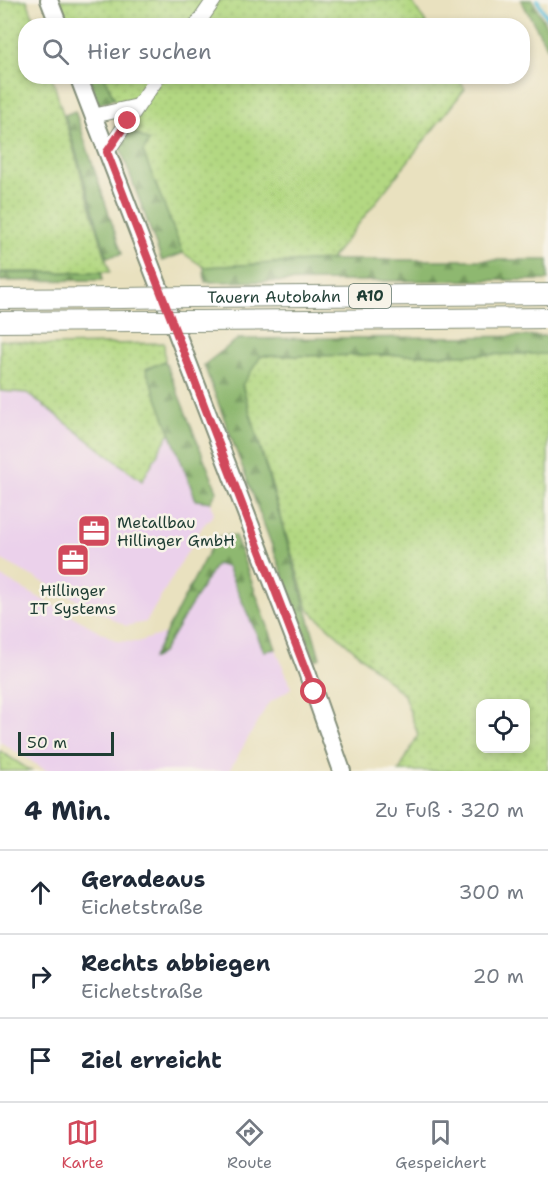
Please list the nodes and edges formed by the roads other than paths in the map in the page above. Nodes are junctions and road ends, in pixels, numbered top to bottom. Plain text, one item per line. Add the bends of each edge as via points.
1 (49, 0) edge
2 (214, 0) edge
3 (56, 18) edge
4 (202, 18) edge
5 (81, 84) edge
6 (153, 84) edge
7 (138, 106) junction
8 (93, 116) junction
9 (107, 152) junction
10 (548, 294) edge
11 (0, 299) edge
12 (548, 318) edge
13 (0, 322) edge
14 (342, 771) edge

1 - 3 main road
2 - 4 street
5 - 8 main road
6 - 7 street
7 - 8 street
7 - 9 street
8 - 9 main road
9 - 14 main road
10 - 11 highway, Tauern Autobahn / A10, bridge
12 - 13 highway, Tauern Autobahn / A10, bridge

